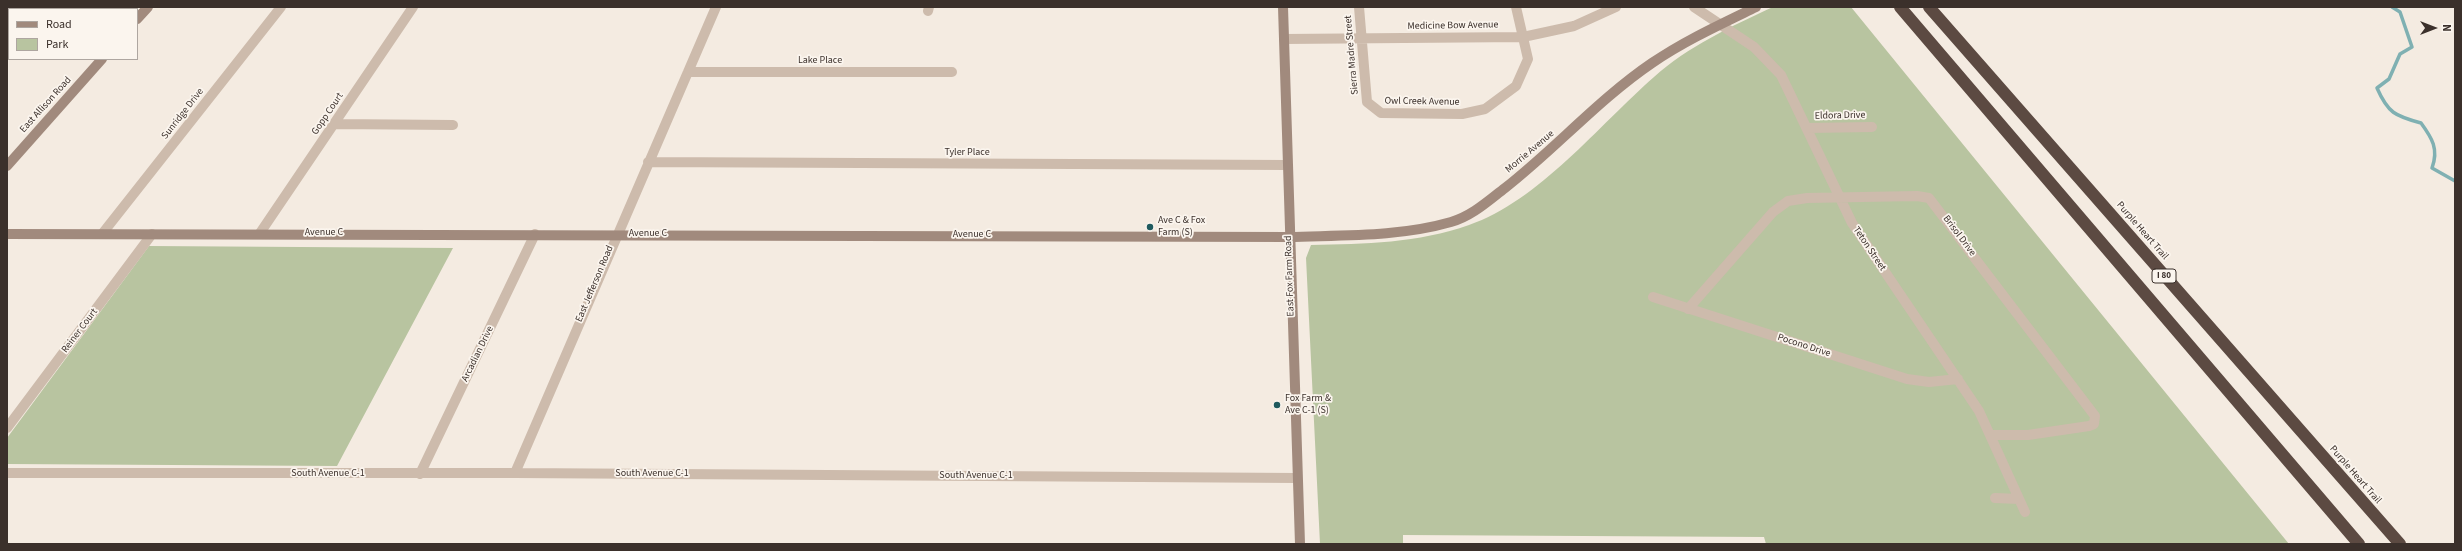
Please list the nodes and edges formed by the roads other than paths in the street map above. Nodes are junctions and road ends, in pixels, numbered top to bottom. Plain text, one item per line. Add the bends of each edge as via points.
1 (148, 7) edge
2 (281, 7) edge
3 (413, 7) edge
4 (716, 7) edge
5 (1283, 7) edge
6 (1359, 7) edge
7 (1516, 7) edge
8 (1616, 7) edge
9 (1694, 7) edge
10 (1756, 7) edge
11 (1900, 7) edge
12 (1929, 7) edge
13 (138, 18) edge
14 (1720, 24) junction
15 (1523, 37) junction
16 (1362, 38) junction
17 (1284, 39) junction
18 (101, 60) edge
19 (688, 72) junction
20 (952, 72) dead end
21 (1367, 102) joint
22 (334, 124) junction
23 (453, 125) dead end
24 (1872, 127) dead end
25 (1808, 128) junction
26 (648, 162) junction
27 (1287, 165) junction
28 (7, 166) edge
29 (1839, 197) junction
30 (260, 233) junction
31 (7, 234) edge
32 (102, 234) junction
33 (152, 234) junction
34 (535, 234) junction
35 (616, 234) junction
36 (1289, 237) junction
37 (1653, 297) dead end
38 (1688, 309) junction
39 (1958, 379) junction
40 (7, 428) edge
41 (1991, 435) junction
42 (7, 473) edge
43 (515, 473) junction
44 (420, 474) junction
45 (1297, 478) junction
46 (1995, 498) dead end
47 (2019, 499) junction
48 (2025, 512) dead end
49 (1300, 544) edge
50 (2359, 544) edge
51 (2400, 544) edge

1 - 13 main road
2 - 32 street, Sunridge Drive
3 - 22 street, Gopp Court
4 - 19 street, East Jefferson Road
5 - 17 main road, East Fox Farm Road
6 - 16 street, Sierra Madre Street
7 - 15 street, Owl Creek Avenue
8 - 15 street, Medicine Bow Avenue via 1574,26
9 - 14 street, Teton Street
10 - 14 main road, Morrie Avenue
11 - 50 highway, I 80
12 - 51 highway, Purple Heart Trail / I 80
14 - 25 street, Teton Street via 1754,47 1781,75
14 - 36 main road, Morrie Avenue via 1652,63 1596,109 1541,160 1474,212 1452,222 1386,234
15 - 16 street, Medicine Bow Avenue
15 - 21 street, Owl Creek Avenue via 1528,59 1516,86 1485,109 1462,114 1381,113
16 - 17 street, Medicine Bow Avenue
16 - 21 street, Sierra Madre Street
17 - 27 main road, East Fox Farm Road
18 - 28 main road, East Allison Road
19 - 20 street, Lake Place
19 - 26 street, East Jefferson Road
22 - 23 street
22 - 30 street, Gopp Court
24 - 25 street, Eldora Drive
25 - 29 street, Teton Street
26 - 27 street, Tyler Place
26 - 35 street, East Jefferson Road
27 - 36 main road, East Fox Farm Road
29 - 38 street, Brisol Drive via 1795,199 1781,205
29 - 39 street, Teton Street via 1858,234
29 - 41 street, Brisol Drive via 1917,196 1933,201 2095,416 2096,421 2089,426 2037,435
30 - 33 main road, Avenue C
30 - 34 main road, Avenue C
31 - 32 main road, Avenue C
32 - 33 main road, Avenue C
33 - 40 street, Reiner Court
34 - 35 main road, Avenue C
34 - 44 street, Arcadian Drive
35 - 36 main road, Avenue C
35 - 43 street, East Jefferson Road
36 - 45 main road, East Fox Farm Road
37 - 38 street, Pocono Drive
38 - 39 street, Pocono Drive via 1907,379 1929,382
39 - 41 street, Teton Street
41 - 47 street, Teton Street
42 - 44 street, South Avenue C-1
43 - 44 street, South Avenue C-1
43 - 45 street, South Avenue C-1
45 - 49 main road, East Fox Farm Road
46 - 47 street
47 - 48 street, Teton Street

